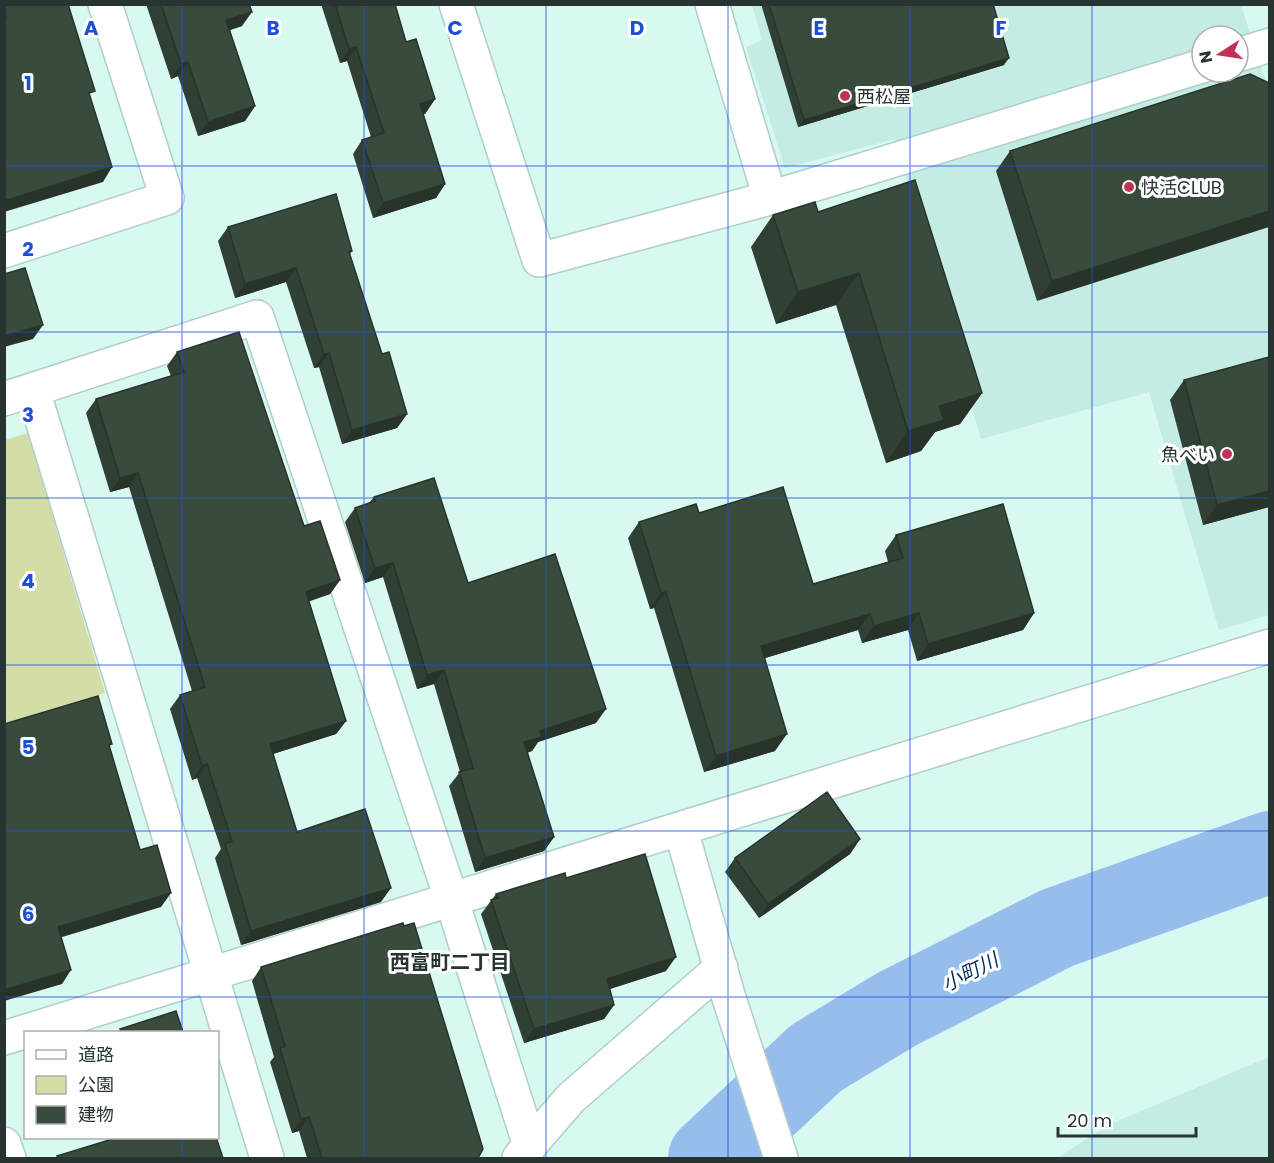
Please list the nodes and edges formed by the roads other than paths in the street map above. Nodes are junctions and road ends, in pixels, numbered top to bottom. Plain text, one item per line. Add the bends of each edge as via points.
1 (105, 4) edge
2 (456, 4) edge
3 (712, 4) edge
4 (1269, 45) edge
5 (1250, 51) edge
6 (1190, 70) edge
7 (770, 198) junction
8 (4, 251) edge
9 (19, 394) edge
10 (1269, 646) edge
11 (681, 830) junction
12 (452, 901) junction
13 (210, 974) junction
14 (724, 982) junction
15 (27, 1031) edge
16 (24, 1032) edge
17 (4, 1038) edge
18 (4, 1144) edge
19 (524, 1152) edge
20 (9, 1158) edge
21 (267, 1158) edge
22 (781, 1158) edge

1 - 8 street via 167,198
2 - 7 street via 539,260
3 - 7 street
4 - 5 street
6 - 7 street
9 - 12 street via 257,317
9 - 13 street
10 - 11 street
11 - 12 street
11 - 14 street
12 - 13 street
12 - 19 street
13 - 15 street
13 - 21 street
14 - 19 street via 571,1098
14 - 22 street
16 - 17 street
18 - 20 street

